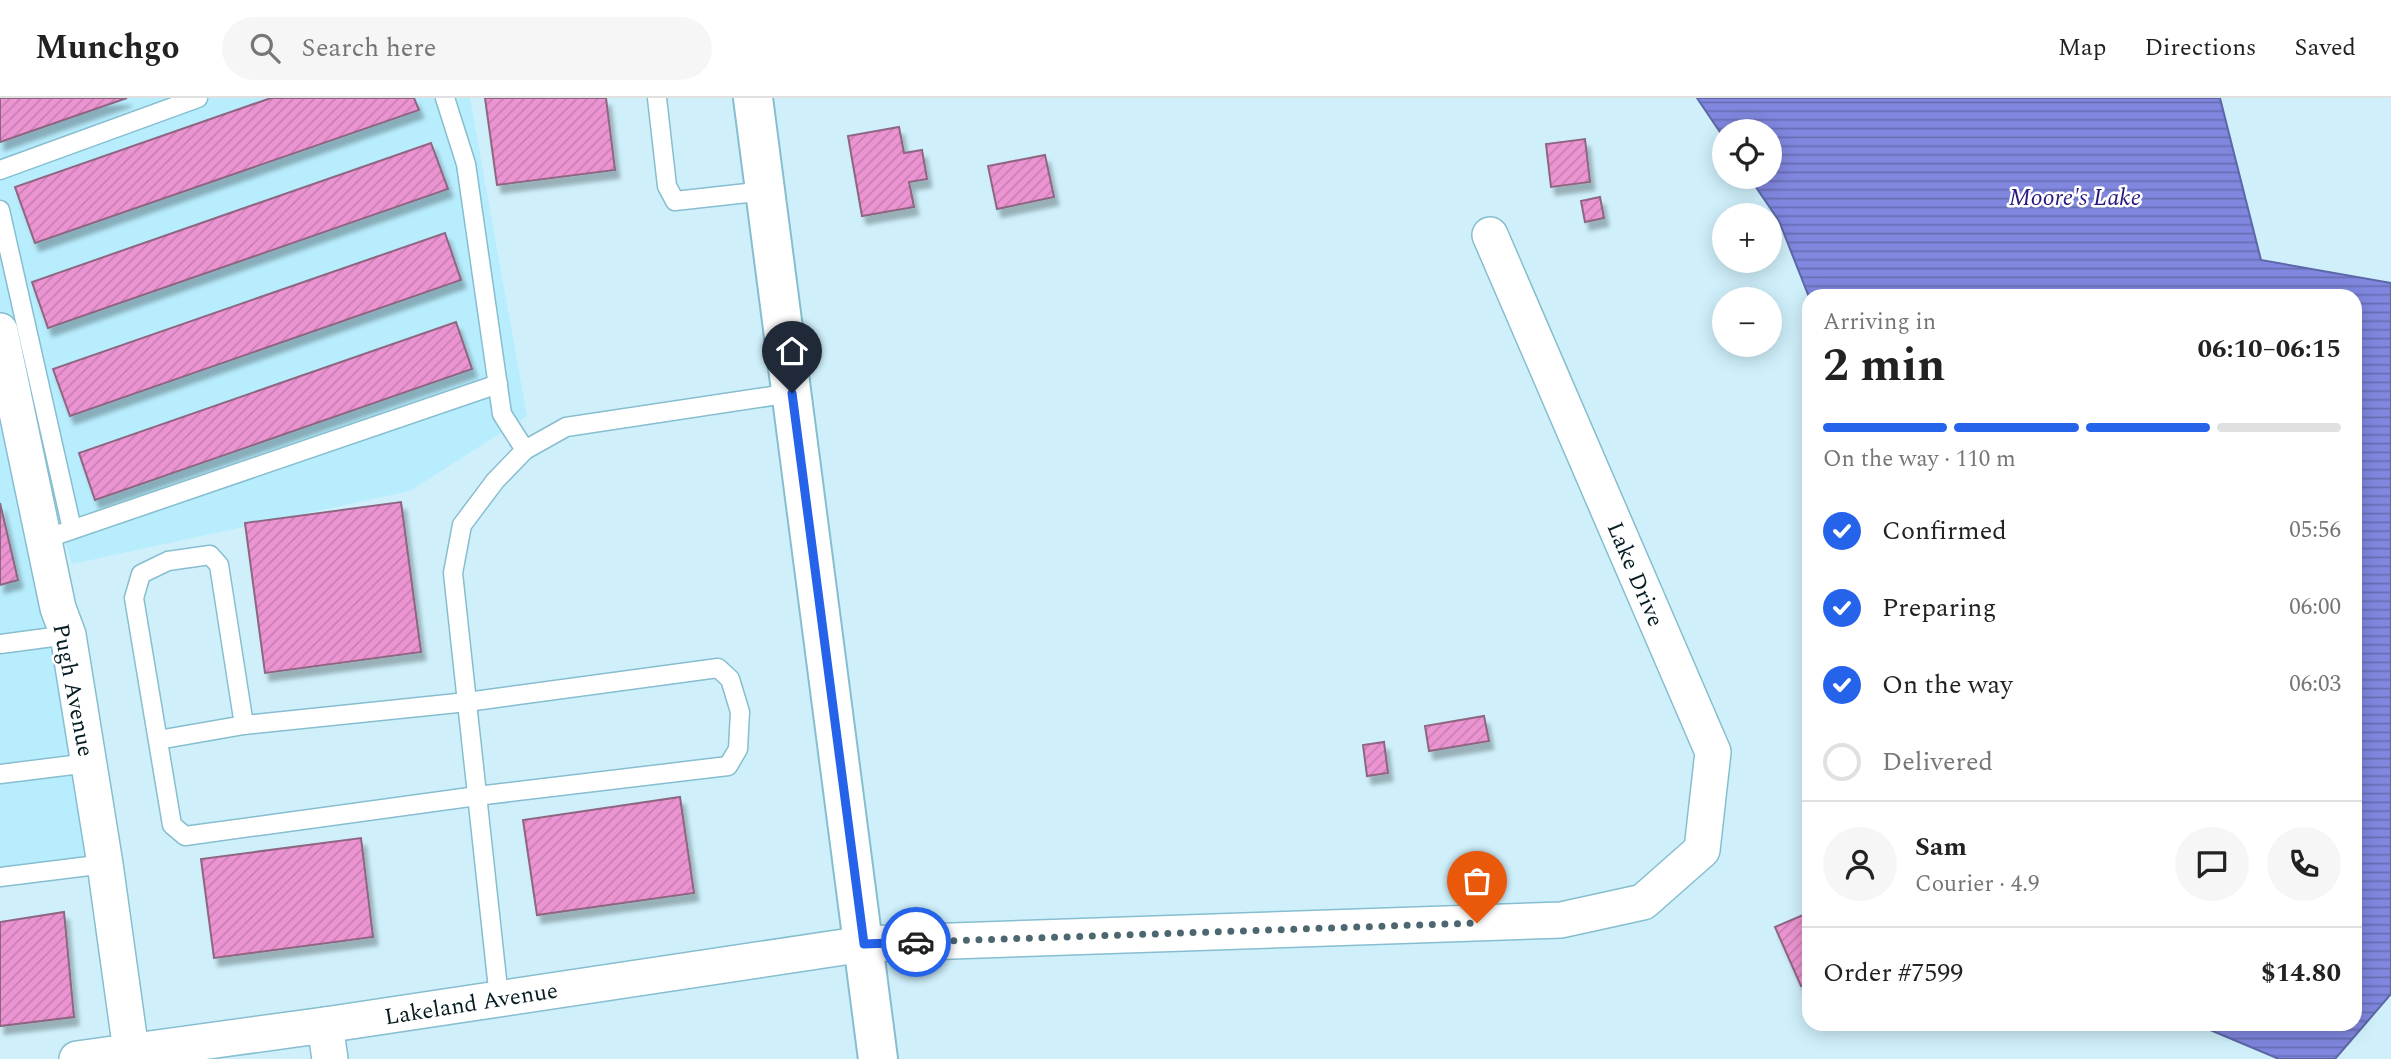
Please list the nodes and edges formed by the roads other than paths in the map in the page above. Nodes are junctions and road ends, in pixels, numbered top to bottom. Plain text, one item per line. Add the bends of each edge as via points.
1 (198, 98) edge
2 (444, 98) edge
3 (657, 98) edge
4 (753, 98) edge
5 (0, 170) edge
6 (765, 191) junction
7 (0, 210) edge
8 (1490, 235) dead end
9 (0, 331) edge
10 (498, 384) junction
11 (792, 393) junction
12 (525, 450) junction
13 (58, 534) junction
14 (68, 635) junction
15 (0, 644) edge
16 (467, 702) junction
17 (244, 725) junction
18 (158, 740) junction
19 (89, 763) junction
20 (0, 774) edge
21 (477, 796) junction
22 (1704, 840) joint
23 (105, 864) junction
24 (0, 877) edge
25 (864, 944) junction
26 (499, 998) junction
27 (325, 1025) junction
28 (131, 1051) junction
29 (76, 1059) edge
30 (330, 1059) edge
31 (878, 1059) edge

1 - 5 lane
2 - 10 lane via 466,164
3 - 6 lane via 667,186 675,201
4 - 6 main road
6 - 11 main road
7 - 13 lane
8 - 22 street, Lake Drive via 1713,752
9 - 13 street, Pugh Avenue
10 - 12 lane via 502,414
10 - 13 lane
11 - 12 lane via 566,427
11 - 25 main road
12 - 16 lane via 463,525 453,573
13 - 14 street, Pugh Avenue via 58,608
14 - 15 lane
14 - 19 street, Pugh Avenue
16 - 17 lane
16 - 21 lane
16 - 21 lane via 718,668 730,679 740,712 738,749 728,766
17 - 18 lane
17 - 18 lane via 219,565 210,555 168,561 141,574 134,598
18 - 21 lane via 172,825 185,836
19 - 20 lane
19 - 23 street, Pugh Avenue
21 - 26 lane
22 - 25 street, Lakeland Avenue via 1702,850 1643,902 1561,920
23 - 24 lane
23 - 28 street, Pugh Avenue
25 - 26 street, Lakeland Avenue
25 - 31 main road
26 - 27 street, Lakeland Avenue
27 - 28 street, Lakeland Avenue
27 - 30 street
28 - 29 street, Lakeland Avenue

